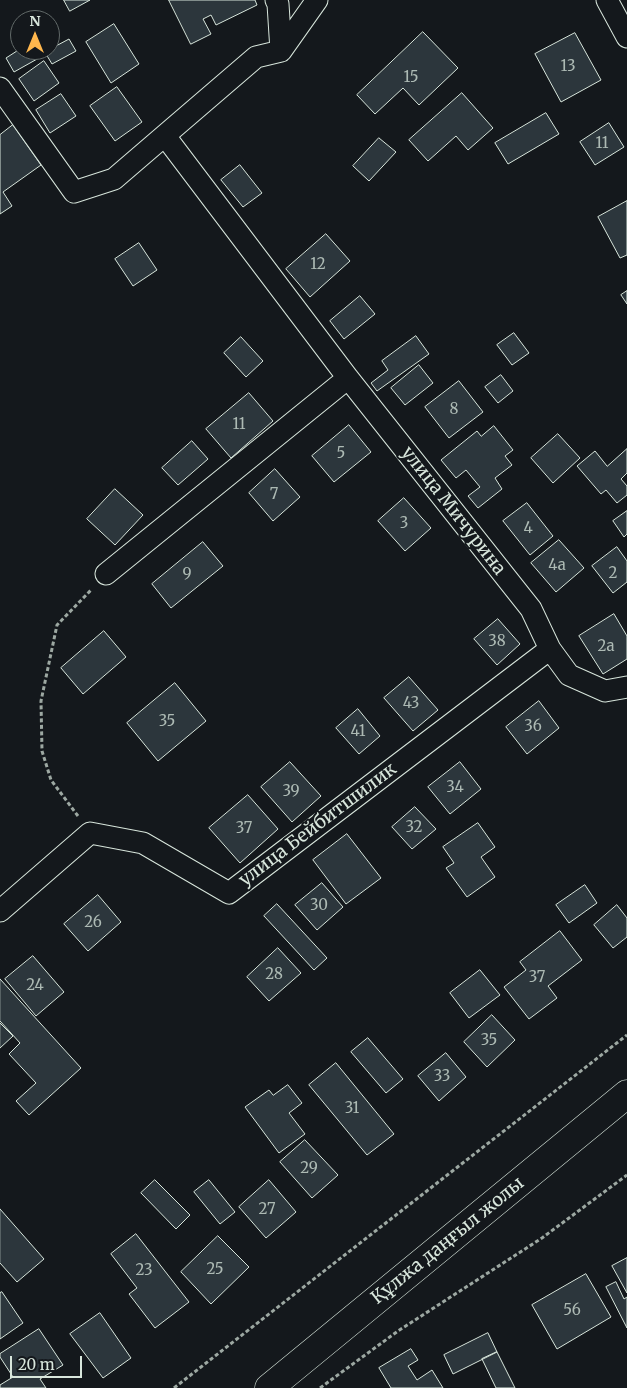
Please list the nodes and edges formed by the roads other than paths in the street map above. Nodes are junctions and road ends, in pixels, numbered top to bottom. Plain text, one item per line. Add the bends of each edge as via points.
1 (276, 0) edge
2 (318, 0) edge
3 (607, 0) edge
4 (627, 37) edge
5 (281, 51) junction
6 (0, 88) edge
7 (165, 136) junction
8 (348, 378) junction
9 (106, 574) road end
10 (550, 649) junction
11 (627, 687) edge
12 (0, 911) edge
13 (627, 1094) edge
14 (269, 1388) edge

1 - 5 street
2 - 5 street
3 - 4 street
5 - 7 street via 256,57
6 - 7 street via 74,192 114,179
7 - 8 street, улица Мичурина
8 - 9 street
8 - 10 street, улица Мичурина via 531,609
10 - 11 street via 569,675 605,690
10 - 12 street, улица Бейбитшилик via 229,892 143,843 90,833
13 - 14 main road, Құлжа даңғыл жолы

